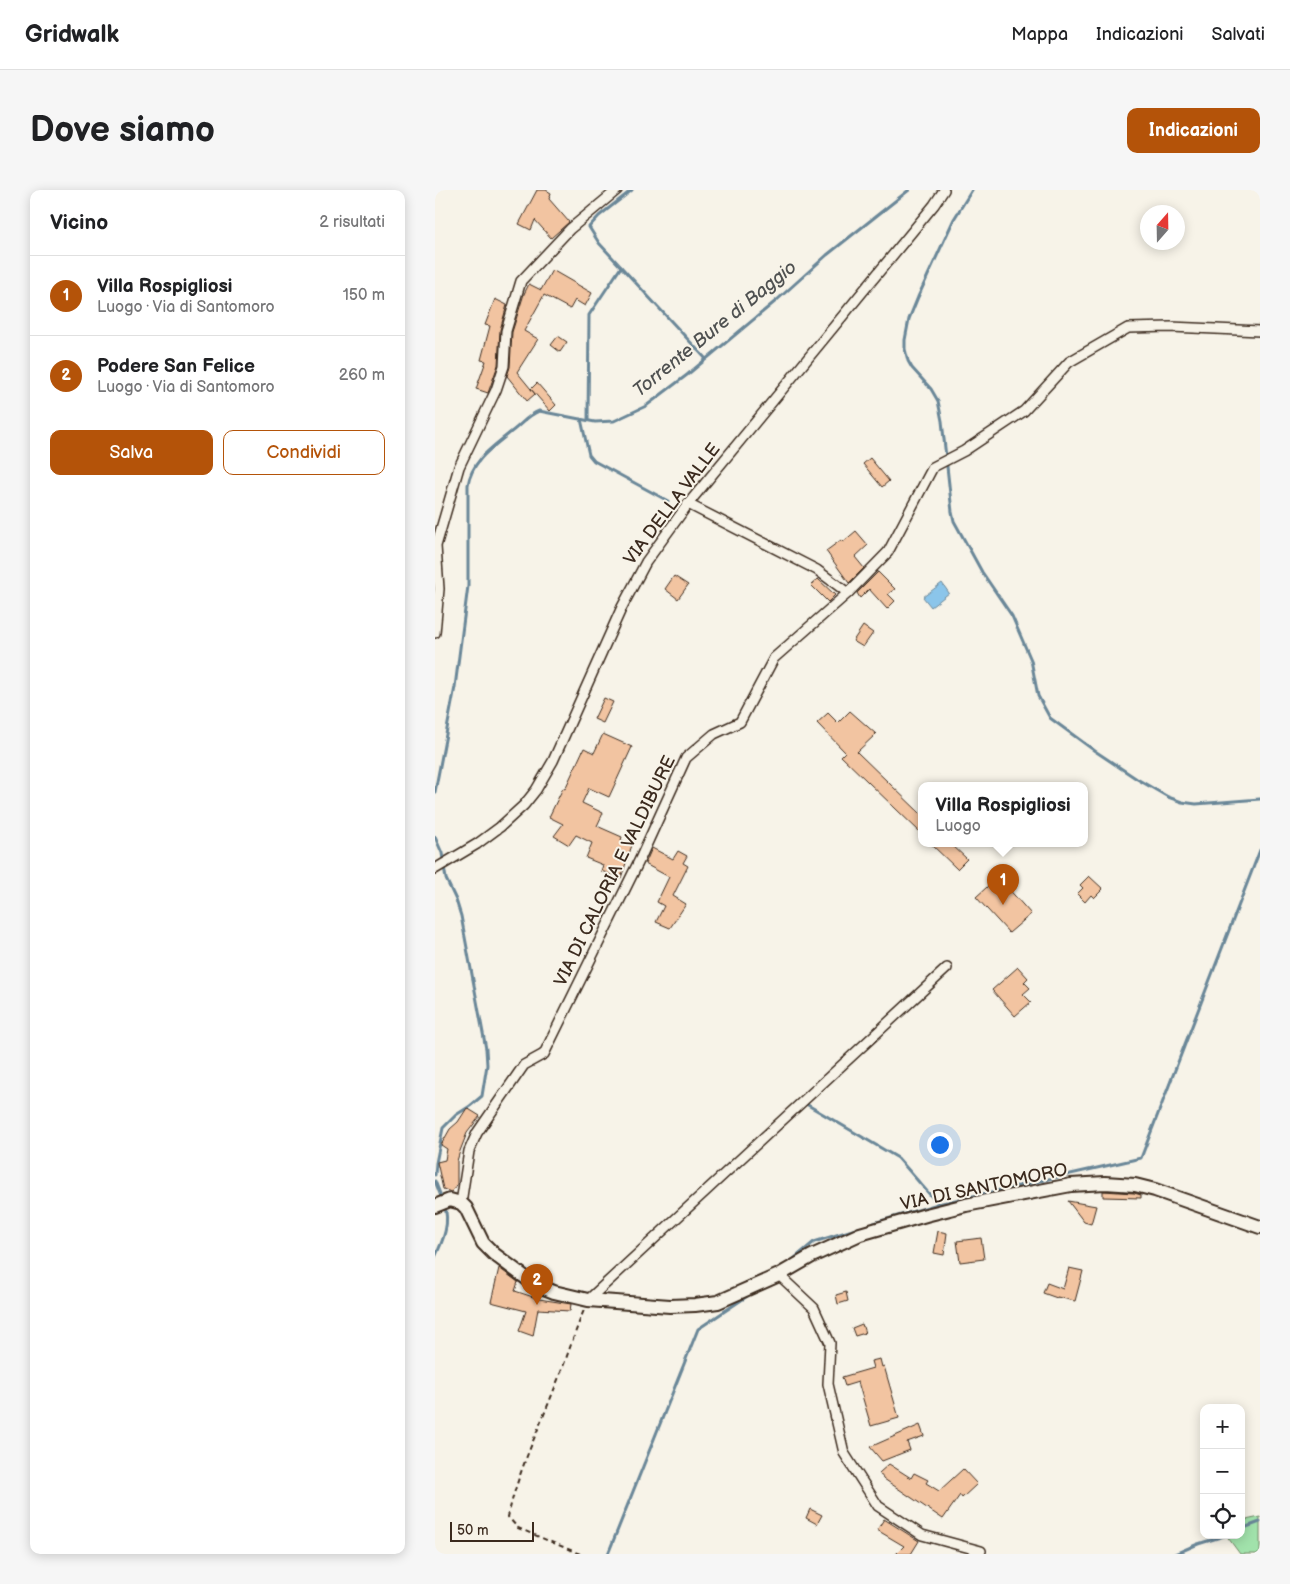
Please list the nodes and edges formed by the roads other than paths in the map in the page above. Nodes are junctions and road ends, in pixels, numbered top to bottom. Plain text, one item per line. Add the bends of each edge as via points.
1 (617, 190) edge
2 (944, 190) edge
3 (1260, 331) edge
4 (687, 504) junction
5 (848, 593) junction
6 (435, 633) edge
7 (435, 869) edge
8 (947, 968) dead end
9 (461, 1203) junction
10 (435, 1206) edge
11 (1260, 1227) edge
12 (779, 1275) junction
13 (588, 1300) junction
14 (981, 1551) dead end

1 - 6 street via 570,229 521,281 506,331 504,366 459,467 435,546 439,589
2 - 4 street, VIA DELLA VALLE
3 - 5 street, VIA DI CALORIA E VALDIBURE via 1128,328 1069,362 1025,411 933,467 888,552
4 - 5 street via 817,570
4 - 7 street, VIA DELLA VALLE via 636,580 553,761 536,790 501,827
5 - 9 street, VIA DI CALORIA E VALDIBURE via 773,658 740,722 714,734 686,758 640,860 544,1054 524,1065 477,1133 469,1151
8 - 13 street
9 - 10 main road via 447,1200
9 - 13 main road, VIA DI SANTOMORO via 483,1244 517,1272 554,1292
11 - 12 main road, VIA DI SANTOMORO via 1135,1185 1071,1185 966,1205 860,1234
12 - 13 main road, VIA DI SANTOMORO via 718,1302 670,1306
12 - 14 street via 814,1308 831,1343 828,1384 843,1453 879,1506 922,1535

